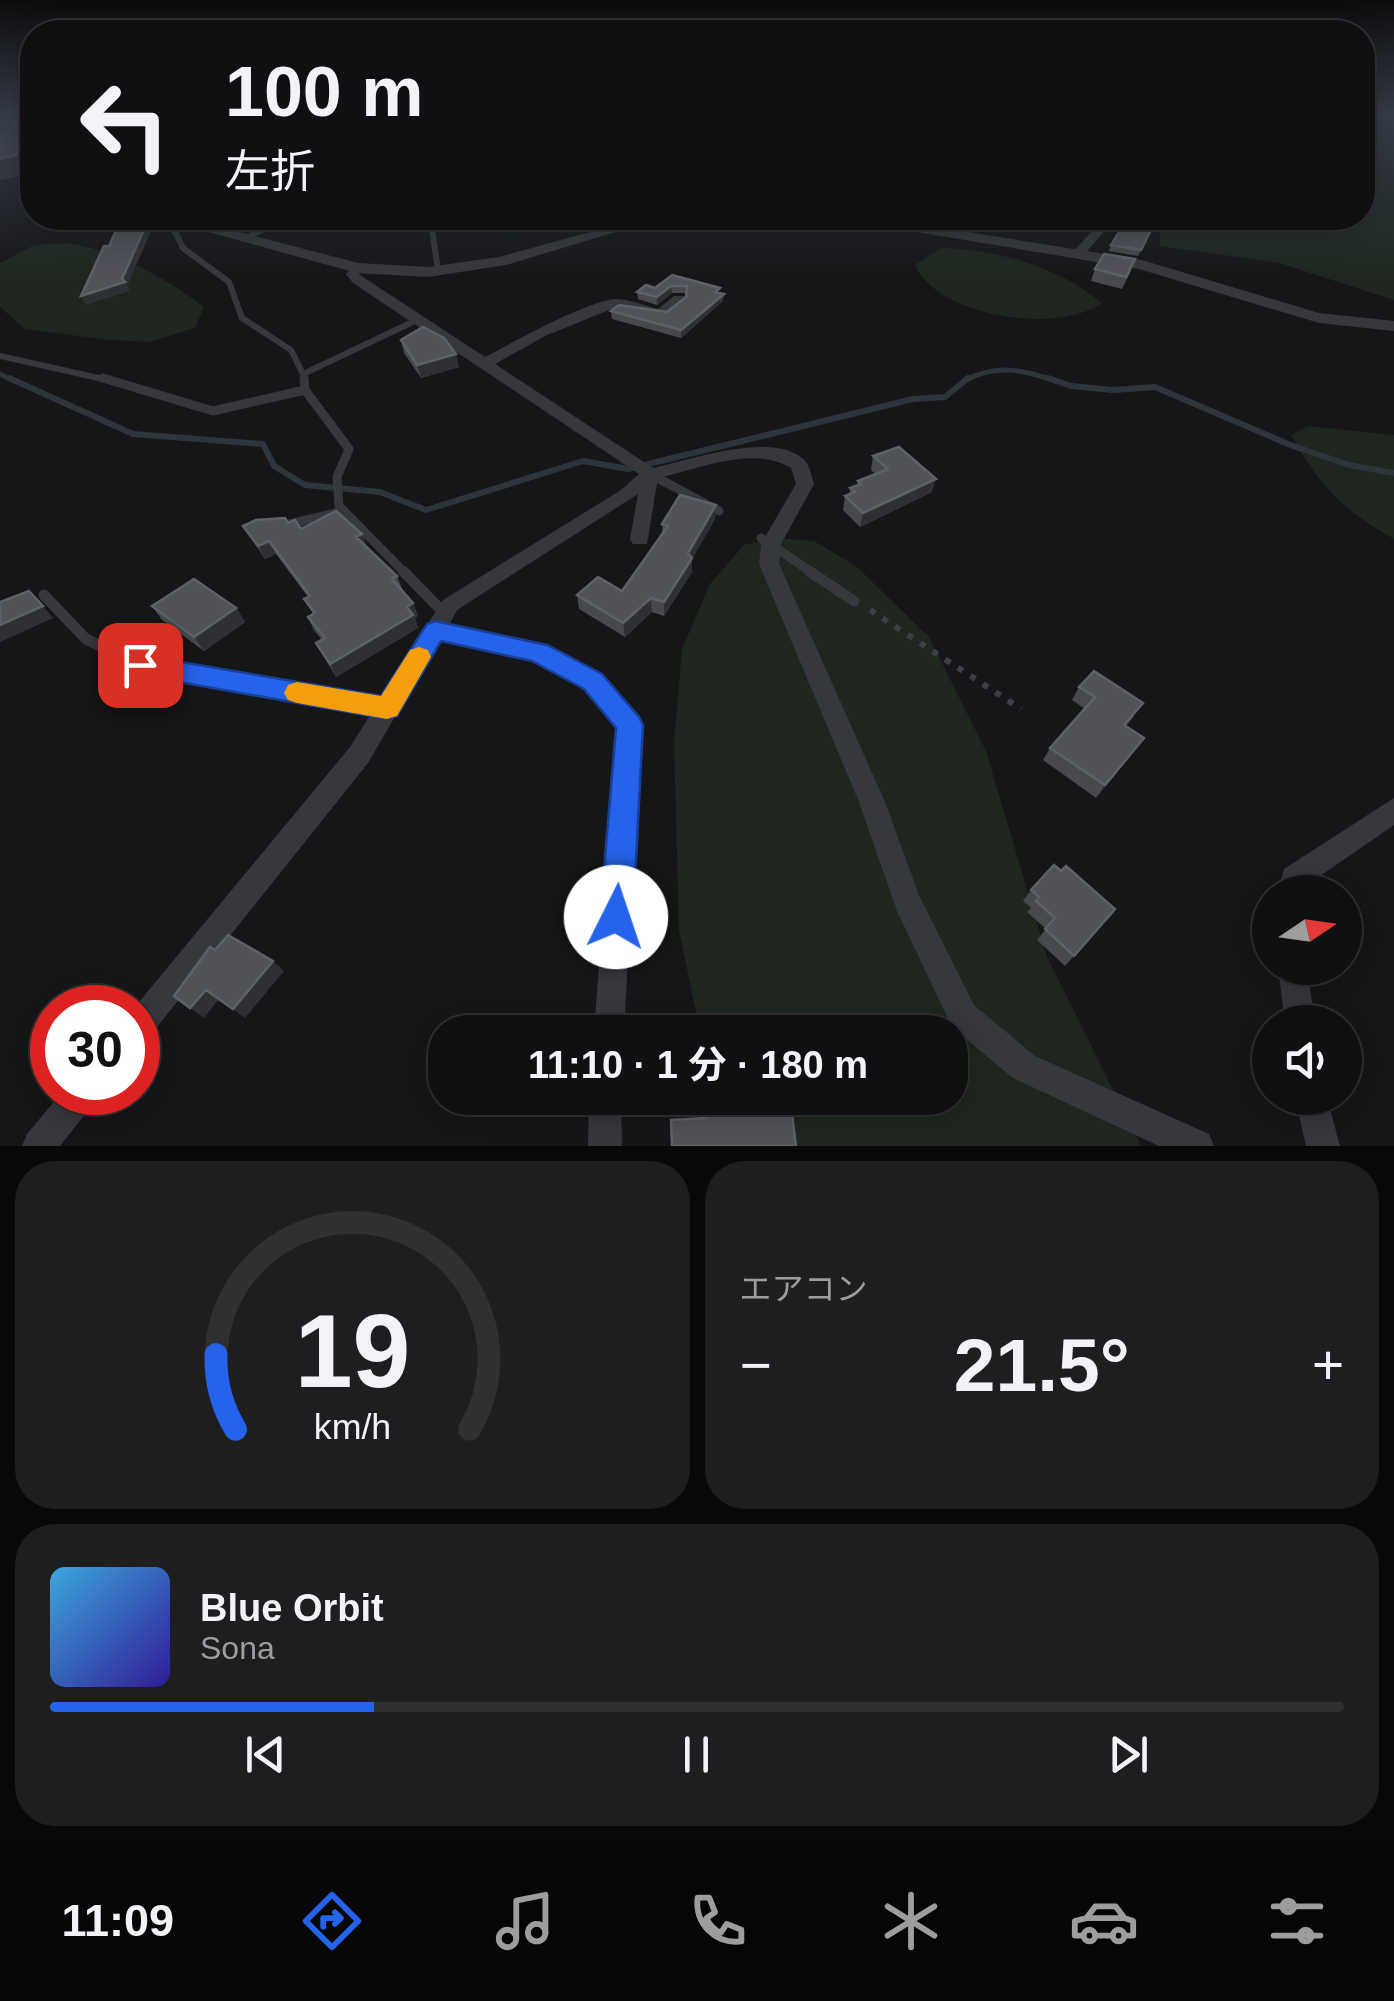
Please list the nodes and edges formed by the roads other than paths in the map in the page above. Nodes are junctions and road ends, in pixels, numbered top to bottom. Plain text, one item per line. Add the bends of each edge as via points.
1 (170, 230) edge
2 (213, 230) edge
3 (255, 230) edge
4 (259, 230) edge
5 (432, 230) edge
6 (613, 230) edge
7 (931, 230) edge
8 (1099, 230) edge
9 (245, 236) junction
10 (1078, 254) junction
11 (357, 268) junction
12 (438, 271) junction
13 (678, 298) edge
14 (660, 314) junction
15 (417, 320) junction
16 (684, 322) edge
17 (1394, 326) edge
18 (0, 356) edge
19 (484, 364) junction
20 (303, 374) junction
21 (305, 390) junction
22 (648, 472) junction
23 (343, 511) junction
24 (719, 511) edge
25 (278, 526) edge
26 (640, 539) dead end
27 (766, 541) junction
28 (44, 595) dead end
29 (854, 600) road end
30 (440, 622) junction
31 (387, 708) junction
32 (1394, 810) edge
33 (1298, 875) edge
34 (160, 999) edge
35 (610, 1015) edge
36 (63, 1115) edge
37 (605, 1115) edge
38 (1315, 1115) edge
39 (38, 1146) edge
40 (606, 1146) edge
41 (1197, 1146) edge
42 (1323, 1146) edge

1 - 20 lane via 223,273 244,321 291,347
2 - 9 street
3 - 9 lane
4 - 9 lane
5 - 12 lane
6 - 12 street via 500,262
7 - 10 street
8 - 10 street
9 - 11 street
10 - 17 street via 1181,275 1318,318
11 - 12 street
11 - 15 street via 352,274 358,280
13 - 14 street
14 - 16 street
14 - 19 street via 611,304
15 - 19 street
15 - 20 lane
18 - 21 lane via 80,371 213,411
19 - 22 street
20 - 21 lane
21 - 23 lane via 350,449 337,478 335,496
22 - 24 lane
22 - 26 street
22 - 27 street via 756,451 790,459 804,484
22 - 30 street via 627,494 450,605
23 - 25 lane
23 - 30 lane
27 - 29 lane
27 - 41 street via 794,630 963,1016 1024,1067
28 - 31 lane via 74,632 140,665
30 - 31 street
30 - 35 street via 538,652 593,681 630,725
31 - 34 street via 359,755
32 - 33 street
36 - 39 street
37 - 40 street
38 - 42 street

